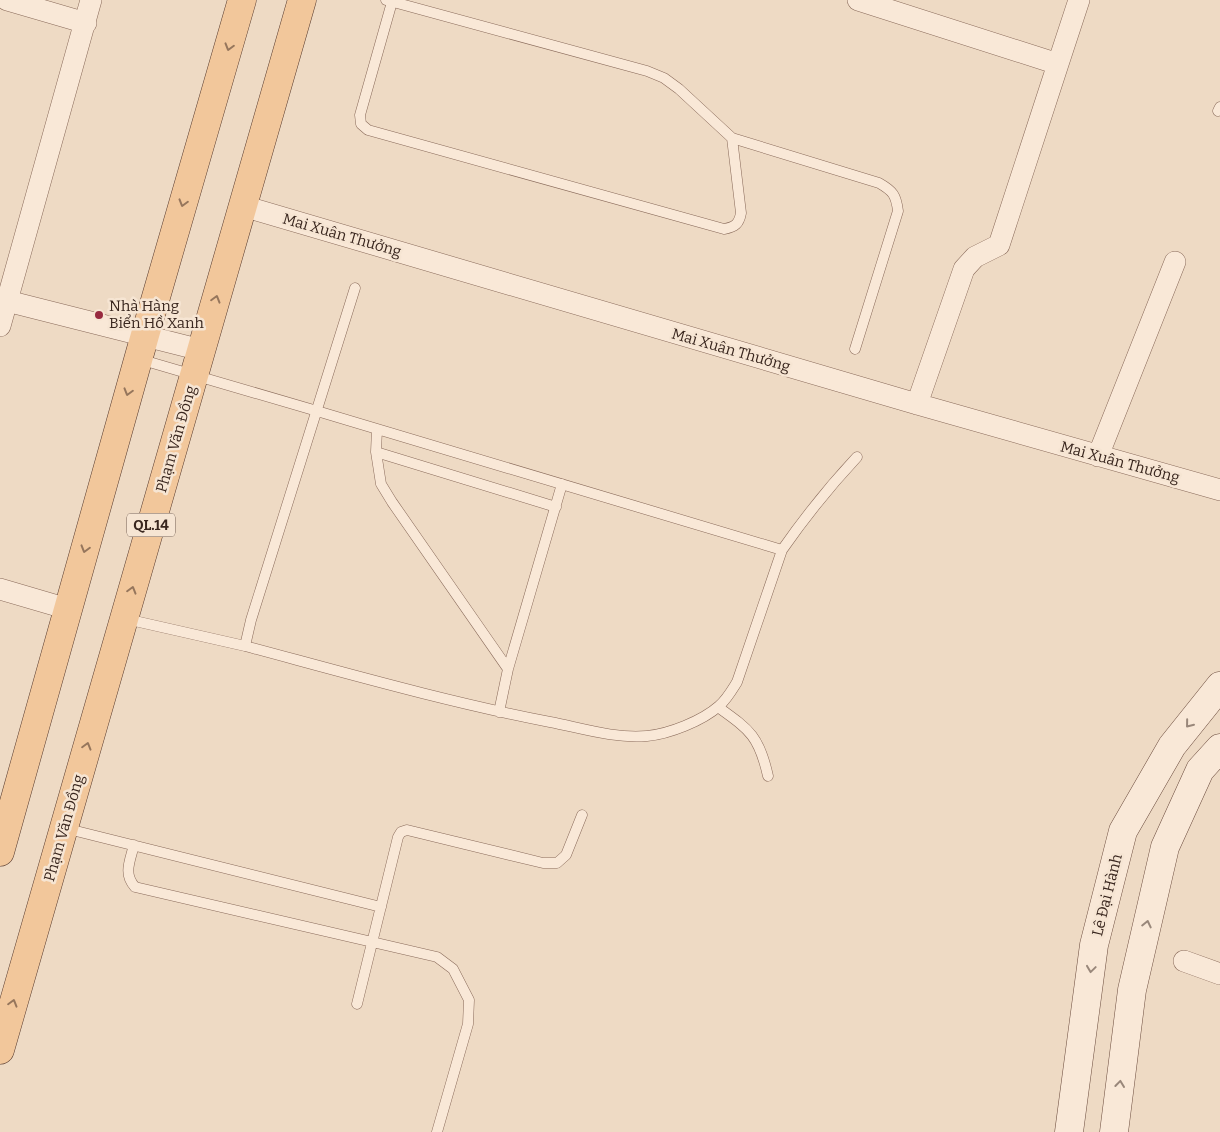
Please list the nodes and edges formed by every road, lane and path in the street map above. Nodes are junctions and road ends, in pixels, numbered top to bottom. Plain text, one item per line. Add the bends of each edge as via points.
1 (7, 0) edge
2 (92, 0) edge
3 (242, 0) edge
4 (302, 0) edge
5 (858, 0) edge
6 (1079, 0) edge
7 (389, 1) edge
8 (86, 23) junction
9 (1058, 64) junction
10 (732, 138) junction
11 (242, 206) junction
12 (1175, 262) dead end
13 (355, 288) dead end
14 (4, 300) edge
15 (0, 326) edge
16 (141, 347) junction
17 (856, 349) dead end
18 (198, 362) junction
19 (917, 404) junction
20 (317, 411) junction
21 (377, 429) junction
22 (376, 452) junction
23 (1098, 456) junction
24 (857, 458) dead end
25 (562, 484) junction
26 (1220, 490) edge
27 (556, 507) junction
28 (782, 550) junction
29 (0, 588) edge
30 (68, 609) junction
31 (124, 619) junction
32 (245, 646) junction
33 (508, 669) junction
34 (1220, 686) edge
35 (718, 706) junction
36 (499, 712) junction
37 (1220, 748) edge
38 (768, 776) dead end
39 (582, 816) dead end
40 (64, 828) junction
41 (134, 845) junction
42 (0, 852) edge
43 (381, 907) junction
44 (372, 942) junction
45 (1184, 961) dead end
46 (1220, 974) edge
47 (357, 1004) dead end
48 (0, 1050) edge
49 (438, 1132) edge
50 (1069, 1132) edge
51 (1114, 1132) edge

1 - 8 street
2 - 8 street
3 -> 16 main road
4 - 11 main road, Phạm Văn Đồng / QL.14
5 - 9 street
6 - 9 street
7 - 10 lane via 647,71 679,89
7 - 10 lane via 360,115 368,130 724,229 733,227 740,220 741,213
8 - 14 street
9 - 19 street via 999,244 975,257 964,269
10 - 17 lane via 879,182 892,190 898,212
18 -> 11 main road, Phạm Văn Đồng / QL.14
11 - 19 street, Mai Xuân Thưởng
12 - 23 street
13 - 20 lane
14 - 15 street
14 - 16 street
16 - 18 street
16 -> 30 main road
18 - 20 lane
31 -> 18 main road, Phạm Văn Đồng / QL.14
19 - 23 street, Mai Xuân Thưởng
20 - 21 lane
20 - 32 lane
21 - 22 lane
21 - 25 lane
22 - 27 lane
22 - 33 lane via 381,484
23 - 26 street, Mai Xuân Thưởng
24 - 28 lane via 829,486
25 - 27 lane
25 - 28 lane
27 - 33 lane
28 - 35 lane via 738,682
29 - 30 street
30 - 42 main road
31 - 32 lane
40 -> 31 main road, Phạm Văn Đồng / QL.14
32 - 36 lane
33 - 36 lane
34 -> 50 main road, Lê Đại Hành via 1172,746 1123,831 1094,945
35 - 36 lane via 703,717 669,732 640,737 625,737
35 - 38 lane via 744,726 758,742
51 -> 37 main road via 1132,990 1165,847 1200,770
39 - 43 lane via 566,855 557,863 543,863 407,830 401,832
40 - 41 lane
48 -> 40 main road, Phạm Văn Đồng / QL.14
41 - 43 lane
41 - 44 lane via 128,874 135,887
43 - 44 lane
44 - 47 lane
44 - 49 lane via 437,957 453,969 469,1000 468,1024
45 - 46 street

